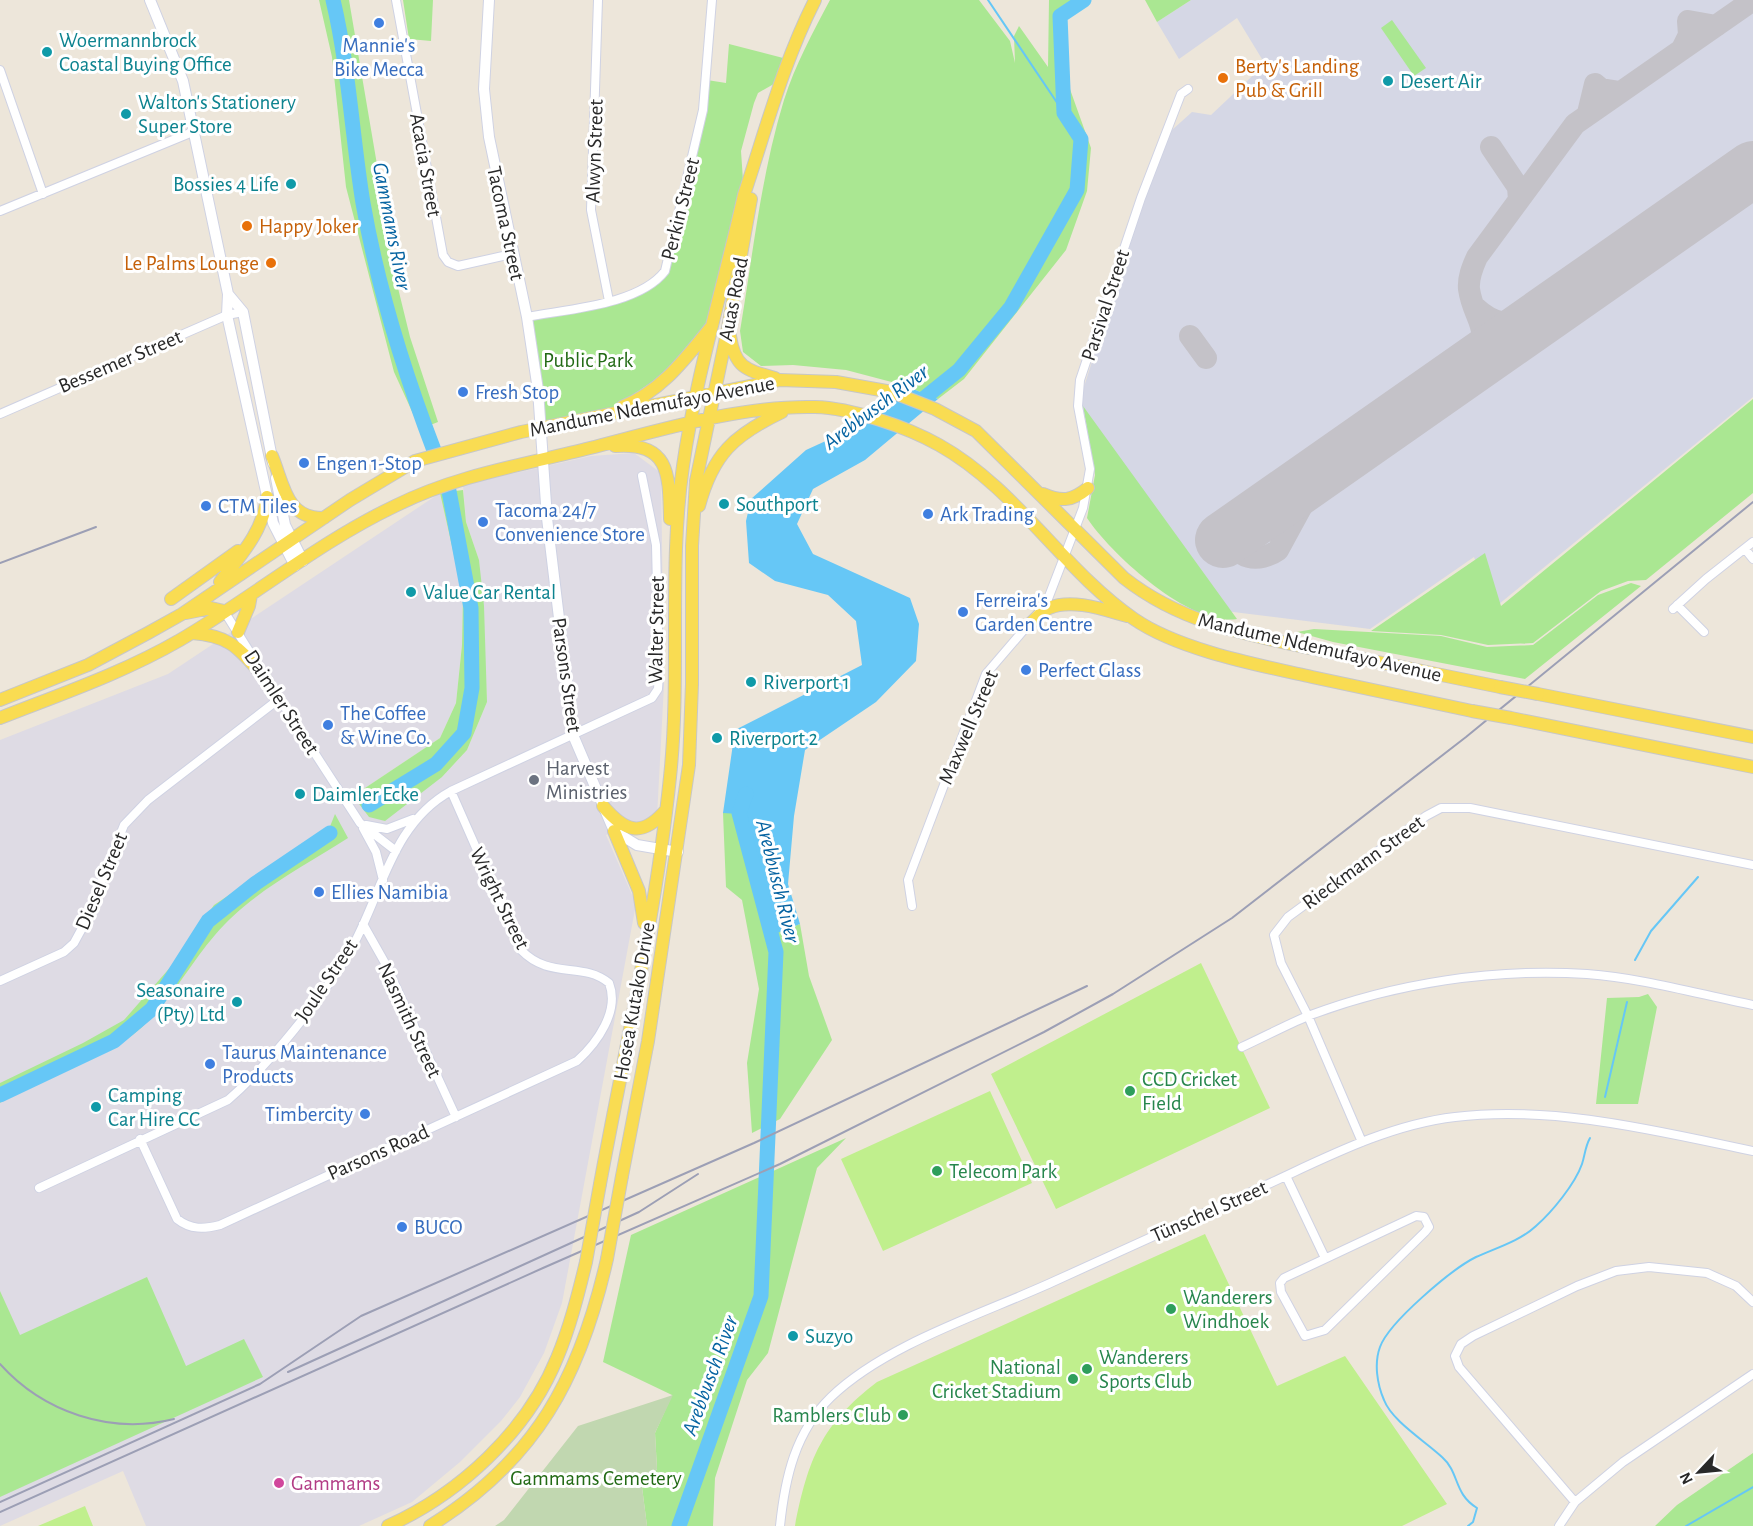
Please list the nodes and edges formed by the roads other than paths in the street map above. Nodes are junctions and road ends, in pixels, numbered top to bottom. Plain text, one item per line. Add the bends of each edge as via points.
1 (150, 0) edge
2 (396, 0) edge
3 (489, 0) edge
4 (598, 0) edge
5 (712, 0) edge
6 (815, 0) edge
7 (0, 70) edge
8 (1188, 90) dead end
9 (195, 131) junction
10 (752, 177) junction
11 (43, 194) junction
12 (0, 210) edge
13 (512, 254) junction
14 (228, 294) junction
15 (609, 301) junction
16 (243, 312) junction
17 (227, 315) junction
18 (527, 317) junction
19 (715, 321) junction
20 (728, 328) junction
21 (780, 380) junction
22 (714, 393) junction
23 (696, 397) junction
24 (792, 408) junction
25 (0, 414) edge
26 (601, 416) junction
27 (708, 420) junction
28 (689, 425) junction
29 (541, 429) junction
30 (541, 444) joint
31 (592, 448) junction
32 (272, 456) junction
33 (542, 459) junction
34 (642, 476) dead end
35 (1088, 488) junction
36 (1037, 491) junction
37 (267, 496) junction
38 (324, 518) junction
39 (1074, 530) junction
40 (286, 542) junction
41 (1753, 542) edge
42 (249, 544) junction
43 (692, 546) junction
44 (1745, 549) junction
45 (1063, 555) junction
46 (1753, 559) edge
47 (299, 563) junction
48 (212, 592) junction
49 (251, 595) junction
50 (171, 599) dead end
51 (224, 611) junction
52 (182, 614) junction
53 (673, 616) junction
54 (1131, 617) junction
55 (1030, 624) junction
56 (238, 632) junction
57 (1704, 632) dead end
58 (192, 633) junction
59 (88, 664) junction
60 (120, 675) junction
61 (265, 678) junction
62 (279, 699) junction
63 (0, 700) edge
64 (0, 718) edge
65 (573, 735) junction
66 (1753, 737) edge
67 (1753, 767) edge
68 (451, 791) junction
69 (603, 806) junction
70 (666, 810) junction
71 (415, 819) junction
72 (360, 823) junction
73 (614, 831) junction
74 (660, 849) junction
75 (396, 851) junction
76 (678, 852) junction
77 (1753, 865) edge
78 (384, 880) junction
79 (912, 906) dead end
80 (363, 924) junction
81 (645, 939) junction
82 (0, 981) edge
83 (609, 983) joint
84 (1753, 1005) edge
85 (1308, 1016) junction
86 (1242, 1047) dead end
87 (456, 1117) junction
88 (140, 1139) junction
89 (1362, 1142) junction
90 (1753, 1151) edge
91 (1286, 1176) junction
92 (39, 1188) dead end
93 (1325, 1258) junction
94 (1753, 1302) edge
95 (1753, 1374) edge
96 (1575, 1502) junction
97 (388, 1526) edge
98 (430, 1526) edge
99 (780, 1526) edge
100 (1559, 1526) edge

1 - 9 street via 183,81
2 - 13 street, Acacia Street via 443,255 452,266 458,266
3 - 13 street, Tacoma Street via 484,89 492,155
4 - 15 street, Alwyn Street via 591,210
5 - 15 street, Perkin Street via 703,110 665,271 645,289
6 - 10 main road, Auas Road via 779,81
7 - 11 street
8 - 35 street, Parsival Street via 1181,94 1162,139 1080,380 1078,406 1090,469
9 - 11 street
9 - 14 street
10 - 19 main road, Auas Road via 744,195
10 - 20 main road, Auas Road
11 - 12 street
13 - 18 street, Tacoma Street
14 - 16 street
14 - 17 street
15 - 18 street, Perkin Street
16 - 17 street, Bessemer Street
16 - 32 street
17 - 25 street, Bessemer Street
17 - 37 street
18 - 29 street, Tacoma Street
19 - 23 main road, Auas Road
19 - 26 main road via 671,376 647,394
20 - 21 main road via 735,357 744,369
20 - 22 main road, Auas Road
21 - 22 main road, Mandume Ndemufayo Avenue
21 - 36 main road, Mandume Ndemufayo Avenue via 836,382 892,392 935,409 976,431
22 - 23 main road, Mandume Ndemufayo Avenue
22 - 27 main road, Auas Road
23 - 26 main road, Mandume Ndemufayo Avenue
23 - 28 main road, Hosea Kutako Drive
24 - 27 main road, Mandume Ndemufayo Avenue
24 - 43 main road via 754,425 734,440 711,468
24 - 45 main road, Mandume Ndemufayo Avenue via 818,407 862,417 912,431 939,445 980,471
26 - 29 main road, Mandume Ndemufayo Avenue
27 - 28 main road, Mandume Ndemufayo Avenue
27 - 43 main road, Hosea Kutako Drive via 696,481
28 - 31 main road, Mandume Ndemufayo Avenue
28 - 53 main road, Hosea Kutako Drive via 676,517
29 - 30 street, Tacoma Street
29 - 38 main road, Mandume Ndemufayo Avenue via 415,461
30 - 33 street, Parsons Street
31 - 33 main road, Mandume Ndemufayo Avenue
31 - 53 main road via 637,444 653,452 666,469
32 - 38 main road via 293,508 307,516
32 - 40 street
33 - 47 main road, Mandume Ndemufayo Avenue via 435,487 389,508
33 - 65 street, Parsons Street
34 - 65 street, Walter Street via 656,545 658,689 652,698
35 - 36 main road via 1066,501
35 - 39 street, Parsival Street
36 - 39 main road, Mandume Ndemufayo Avenue
37 - 40 street via 273,523
37 - 42 main road via 261,526
38 - 40 main road, Mandume Ndemufayo Avenue
39 - 45 street, Maxwell Street
39 - 66 main road, Mandume Ndemufayo Avenue, bridge via 1145,594 1216,627
40 - 47 street
40 - 48 main road, Mandume Ndemufayo Avenue
41 - 44 street
42 - 48 main road
42 - 50 main road
43 - 76 main road, Hosea Kutako Drive via 690,747
44 - 46 street
44 - 57 street via 1675,607
45 - 54 main road, Mandume Ndemufayo Avenue
45 - 55 street, Maxwell Street via 1046,604
47 - 49 main road, Mandume Ndemufayo Avenue
48 - 52 main road, Mandume Ndemufayo Avenue
49 - 51 main road, Mandume Ndemufayo Avenue
49 - 56 main road
51 - 52 main road via 211,608
51 - 56 street, Daimler Street
51 - 58 main road, Mandume Ndemufayo Avenue
52 - 59 main road, Mandume Ndemufayo Avenue
53 - 70 main road, Hosea Kutako Drive via 673,735
54 - 55 main road via 1072,606 1048,609
54 - 67 main road, Mandume Ndemufayo Avenue, bridge via 1162,634 1235,659
55 - 79 street, Maxwell Street via 992,666 978,693 908,880
56 - 61 street, Daimler Street
58 - 60 main road, Mandume Ndemufayo Avenue
58 - 61 main road via 216,635 228,641
59 - 60 main road via 110,663
59 - 63 main road, Mandume Ndemufayo Avenue
60 - 64 main road, Mandume Ndemufayo Avenue
61 - 62 street, Daimler Street
62 - 72 street, Daimler Street
62 - 82 street, Diesel Street via 148,800 124,825 74,943
65 - 68 street, Joule Street
65 - 69 street, Parsons Street
68 - 71 street, Joule Street
68 - 83 street, Wright Street via 521,950 544,967 597,974
69 - 70 main road via 621,825 641,829
69 - 73 street, Parsons Street
70 - 74 main road, Hosea Kutako Drive
71 - 72 street via 387,829
71 - 75 street, Joule Street
72 - 75 street, Daimler Street
72 - 78 street, Daimler Street via 376,852
73 - 74 street via 637,846
73 - 81 main road via 639,891
74 - 76 street
74 - 81 main road, Hosea Kutako Drive
75 - 78 street, Joule Street
76 - 98 main road, Hosea Kutako Drive, bridge via 648,1041 593,1318 568,1380 547,1416 497,1476
77 - 85 street, Rieckmann Street via 1470,808 1441,808 1413,824 1277,929 1275,948
78 - 80 street, Joule Street
80 - 87 street, Nasmith Street
80 - 88 street, Joule Street via 336,972 244,1086 228,1100
81 - 97 main road, Hosea Kutako Drive, bridge via 586,1262 557,1359 517,1423 475,1470
83 - 87 street, Parsons Road via 611,1000 603,1030 585,1054
84 - 85 street via 1589,974 1527,973 1408,988
85 - 86 street
85 - 89 street, Rieckmann Street
87 - 88 street, Parsons Road via 220,1225 202,1229 177,1218
88 - 92 street, Joule Street
89 - 90 street, Tünschel Street via 1439,1120 1514,1114 1630,1126
89 - 91 street, Tünschel Street
91 - 93 street
91 - 99 street, Tünschel Street via 930,1337 854,1378 817,1412 804,1431 790,1464
93 - 93 street via 1416,1216 1428,1221 1425,1232 1325,1330 1305,1336 1280,1283 1290,1273
94 - 96 street via 1736,1286 1707,1273 1649,1267 1616,1271 1522,1311 1461,1344 1455,1356 1459,1367
95 - 96 street via 1623,1461
96 - 100 street

